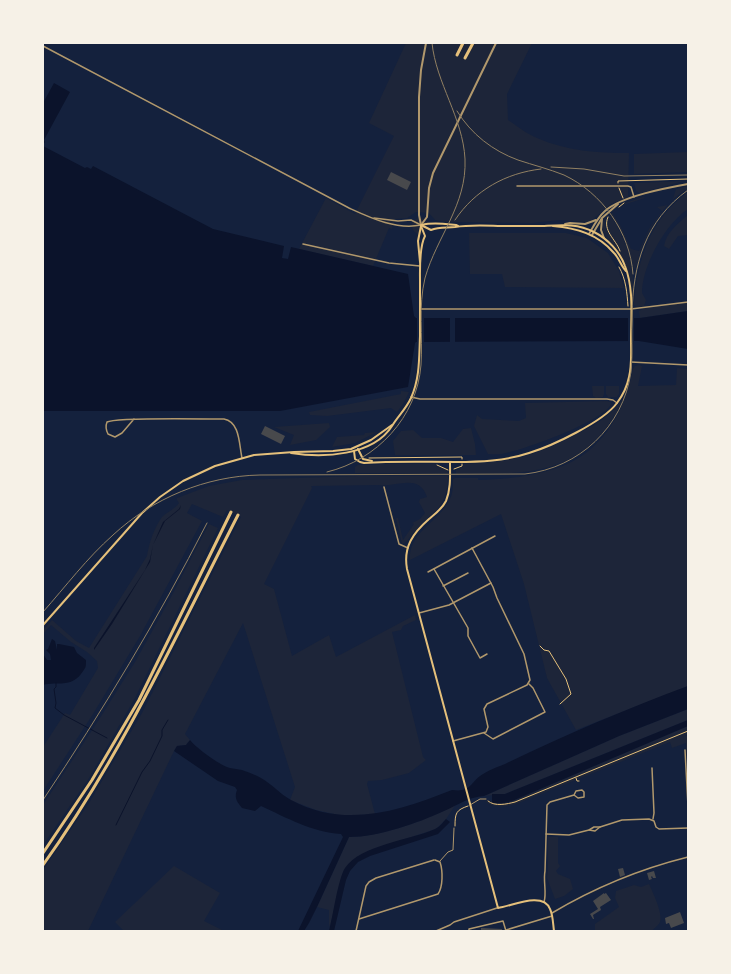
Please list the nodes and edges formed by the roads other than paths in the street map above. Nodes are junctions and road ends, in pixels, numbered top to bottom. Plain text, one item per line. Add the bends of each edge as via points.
1 (426, 43) edge
2 (463, 43) edge
3 (473, 43) edge
4 (496, 43) edge
5 (43, 46) edge
6 (457, 55) dead end
7 (465, 58) dead end
8 (688, 184) edge
9 (517, 186) dead end
10 (634, 197) junction
11 (618, 204) junction
12 (372, 218) junction
13 (602, 218) junction
14 (597, 220) junction
15 (565, 224) junction
16 (421, 225) junction
17 (458, 226) junction
18 (544, 226) junction
19 (592, 231) junction
20 (590, 235) junction
21 (604, 238) junction
22 (302, 244) dead end
23 (420, 265) junction
24 (626, 271) junction
25 (688, 302) edge
26 (420, 309) junction
27 (630, 309) junction
28 (631, 362) junction
29 (688, 365) edge
30 (412, 397) junction
31 (617, 403) junction
32 (134, 419) junction
33 (356, 448) junction
34 (242, 458) junction
35 (379, 462) junction
36 (450, 462) junction
37 (384, 487) dead end
38 (231, 512) dead end
39 (238, 515) dead end
40 (495, 536) dead end
41 (408, 548) junction
42 (472, 548) junction
43 (434, 569) junction
44 (428, 572) dead end
45 (468, 573) dead end
46 (491, 583) junction
47 (443, 586) junction
48 (453, 603) junction
49 (419, 613) junction
50 (43, 625) edge
51 (487, 654) dead end
52 (528, 684) junction
53 (484, 733) junction
54 (453, 741) junction
55 (685, 750) dead end
56 (685, 759) junction
57 (688, 759) edge
58 (652, 768) dead end
59 (574, 795) junction
60 (486, 799) road end
61 (469, 804) junction
62 (688, 806) edge
63 (653, 819) junction
64 (454, 828) road end
65 (688, 828) edge
66 (546, 834) junction
67 (43, 853) edge
68 (688, 857) edge
69 (439, 861) junction
70 (43, 865) edge
71 (544, 902) junction
72 (498, 908) junction
73 (552, 914) junction
74 (359, 919) junction
75 (506, 930) edge
76 (356, 931) edge
77 (436, 931) edge
78 (469, 931) edge
79 (554, 931) edge

1 - 16 street via 419,97
2 - 6 highway
3 - 7 highway
4 - 16 street via 433,173 427,217
5 - 12 street
8 - 10 street
9 - 10 street via 630,186
10 - 11 street
11 - 13 street
11 - 14 street via 614,204
12 - 16 street via 411,220
12 - 16 street via 409,228
13 - 19 street
13 - 21 street
14 - 15 street via 585,224
14 - 19 street
15 - 18 main road
15 - 19 main road
16 - 17 main road via 431,222
16 - 17 main road via 431,230
16 - 23 main road via 418,241
16 - 23 main road via 425,236 422,240
17 - 18 main road
18 - 20 main road via 573,229
19 - 20 street
19 - 21 main road
20 - 24 main road via 610,249
21 - 24 main road via 618,253
22 - 23 street via 389,264
23 - 26 main road
24 - 27 main road via 630,285
25 - 27 street
26 - 27 street
26 - 30 main road via 418,373
27 - 28 main road
28 - 29 street
28 - 31 main road via 627,386
30 - 31 street via 607,399
30 - 33 main road via 386,433
31 - 36 main road via 596,421 537,450 504,459
32 - 32 street via 109,420 105,426 106,430 115,438
32 - 34 street via 230,420 235,425
33 - 34 main road
33 - 35 main road via 364,461
33 - 35 main road via 354,457 360,462
34 - 50 main road via 192,476 153,502
35 - 36 main road
36 - 41 main road via 449,490 445,502 419,528
37 - 41 street via 399,544
38 - 67 highway via 139,700 92,780
39 - 70 highway via 135,718 87,801
40 - 42 street
41 - 49 main road via 405,561
42 - 43 street
42 - 46 street
43 - 44 street
43 - 47 street
45 - 47 street
46 - 48 street
46 - 52 street via 524,654 530,678
47 - 48 street
48 - 49 street
48 - 51 street via 468,628 468,636 480,658
49 - 54 main road
52 - 53 street via 486,704 484,710 488,730
52 - 53 street via 533,688 545,712 492,739
53 - 54 street
54 - 61 main road
55 - 56 street
56 - 57 street
56 - 62 street
58 - 63 street
59 - 59 street via 578,798 584,796 584,792 576,791
59 - 66 street via 546,805
60 - 61 lane
61 - 72 main road
63 - 65 street via 659,829
63 - 66 street via 622,820 595,831 569,835
64 - 69 lane via 453,850
66 - 71 street
68 - 73 street via 600,887
69 - 74 street via 435,860 369,882 365,889
69 - 74 street via 441,890 438,894
71 - 72 main road via 534,900
71 - 73 main road
72 - 77 street via 454,922
73 - 75 street
73 - 79 main road
74 - 76 street
75 - 78 street via 502,921

